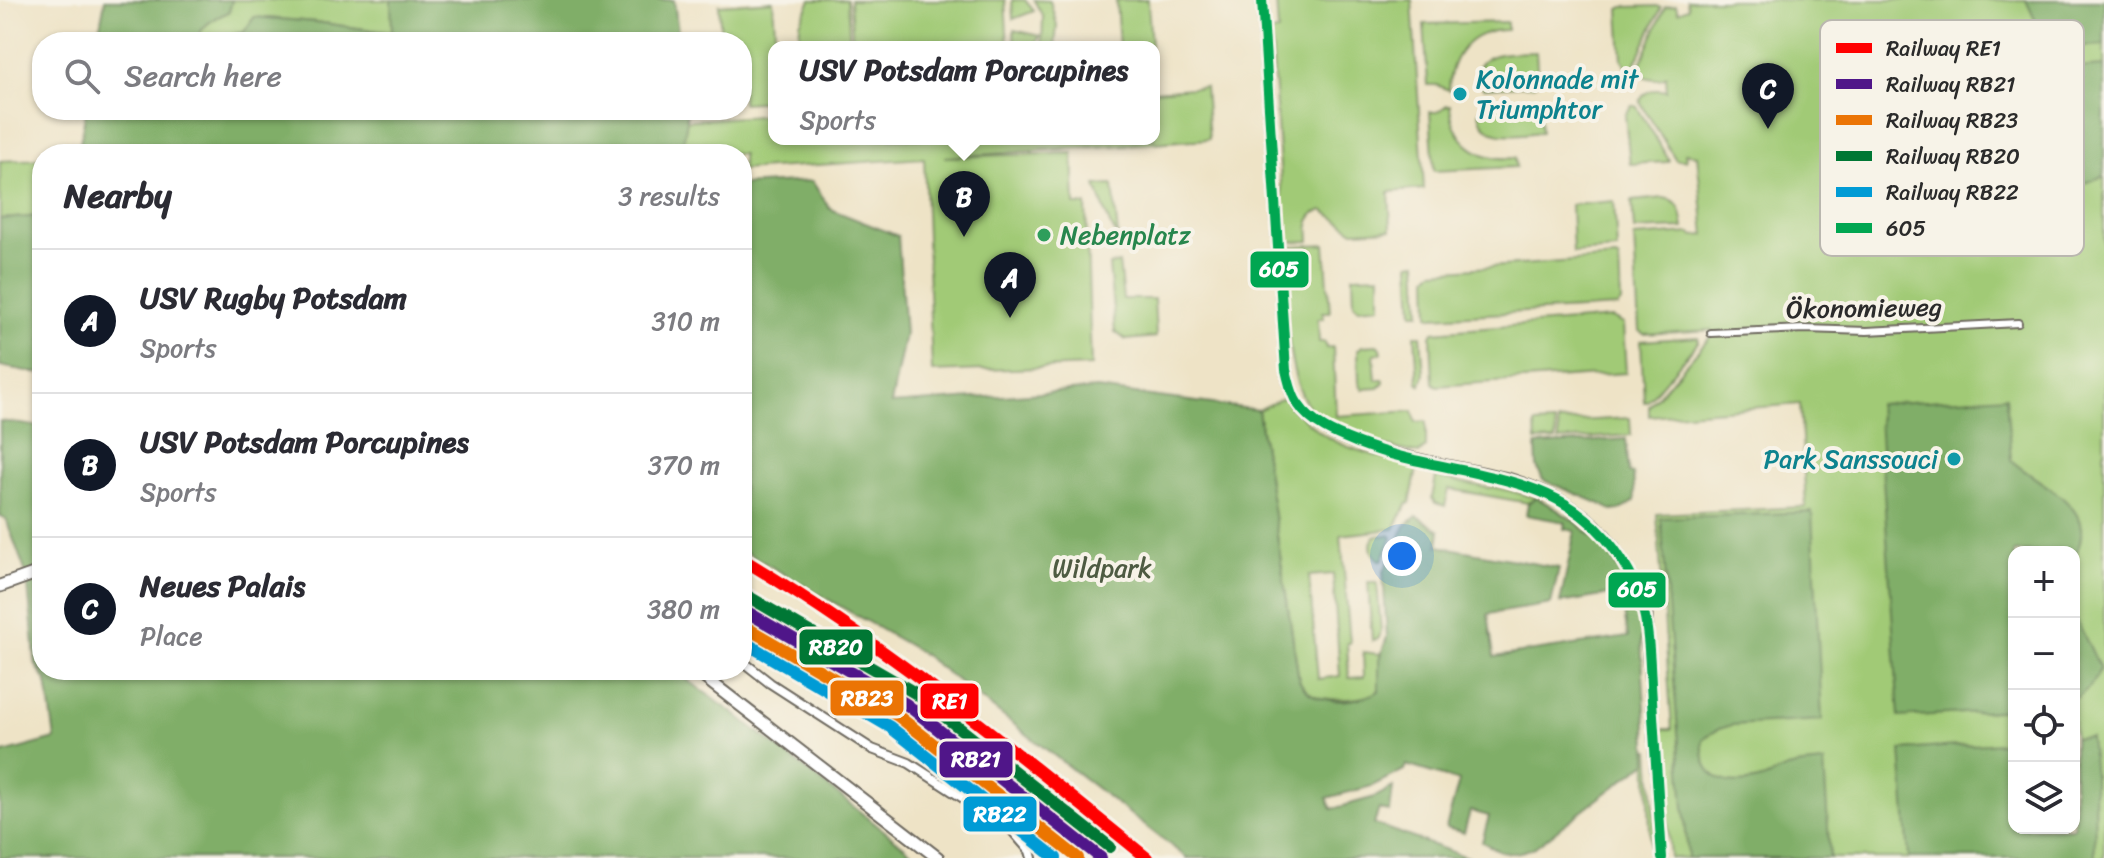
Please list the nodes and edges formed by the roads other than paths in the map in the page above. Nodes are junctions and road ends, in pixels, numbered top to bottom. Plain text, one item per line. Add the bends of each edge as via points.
1 (1262, 0) edge
2 (2018, 323) dead end
3 (1711, 333) dead end
4 (32, 575) edge
5 (0, 586) edge
6 (752, 669) edge
7 (708, 680) edge
8 (938, 858) edge
9 (1032, 858) edge
10 (1662, 858) edge

1 - 10 street via 1291,392 1309,417 1340,437 1531,487 1602,533 1635,583 1646,614
2 - 3 street, Ökonomieweg
4 - 5 street
6 - 9 street via 872,749 909,763 1011,829
7 - 8 street

